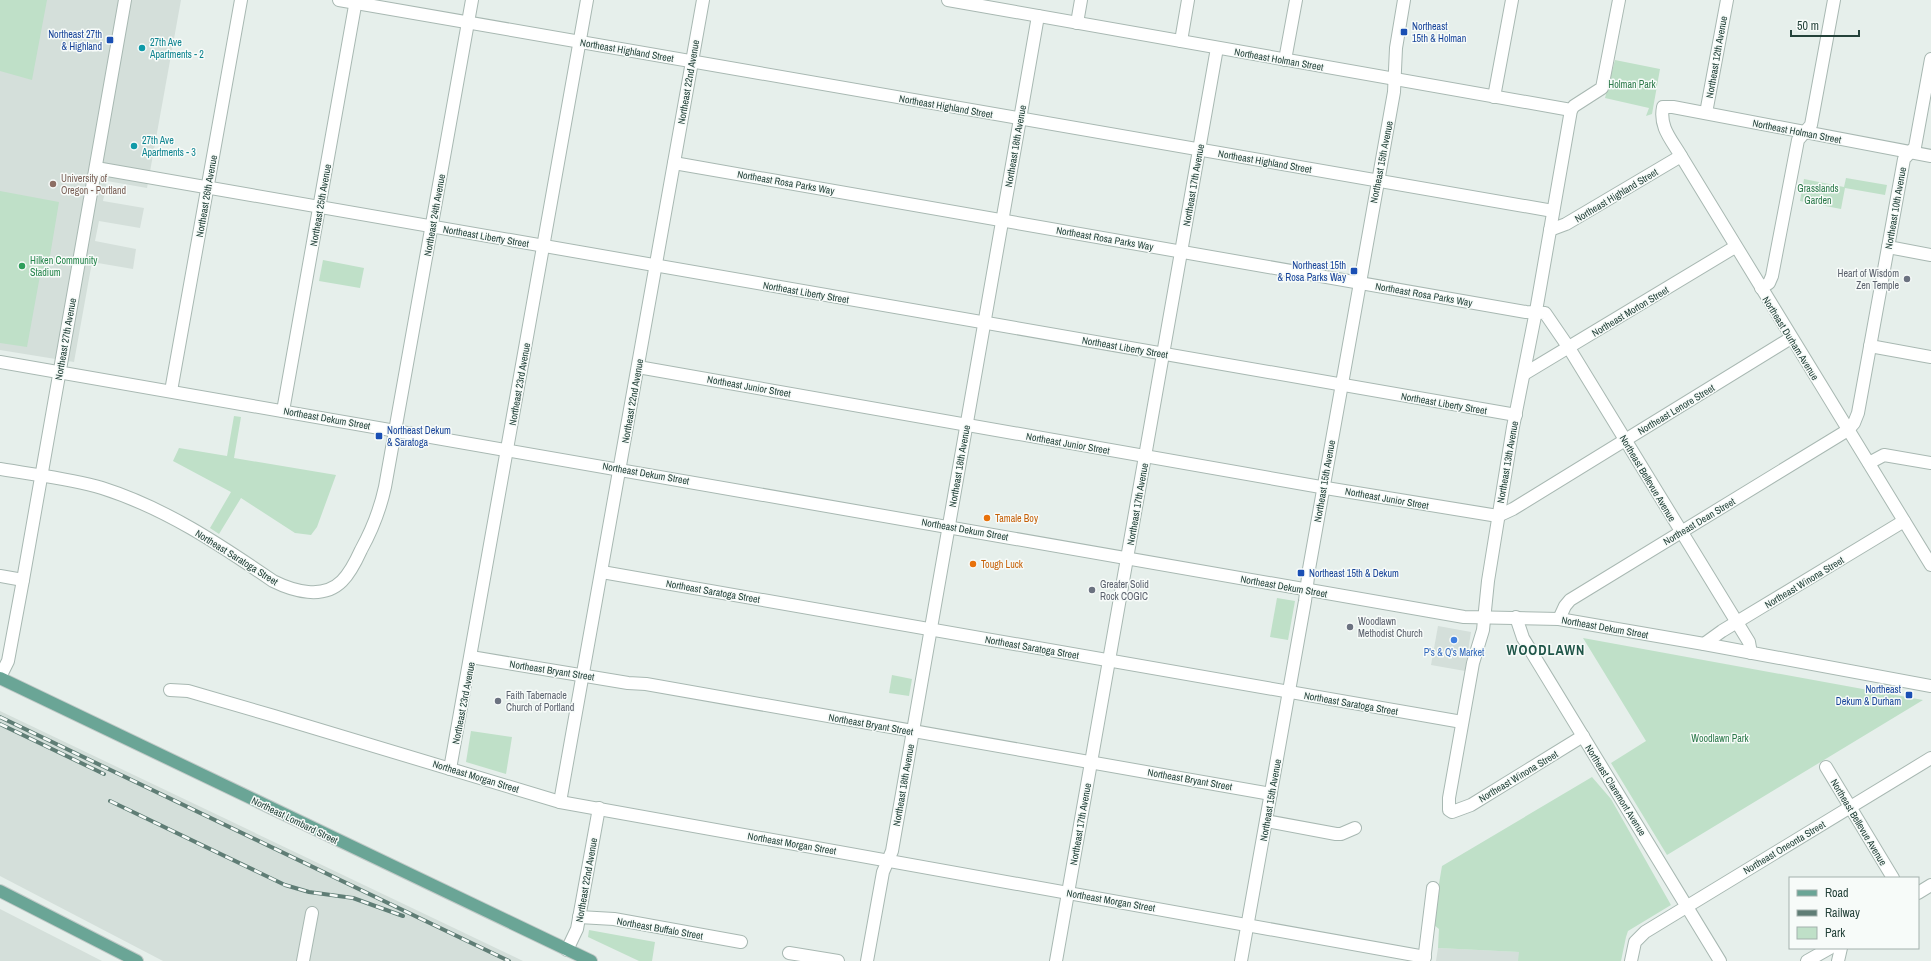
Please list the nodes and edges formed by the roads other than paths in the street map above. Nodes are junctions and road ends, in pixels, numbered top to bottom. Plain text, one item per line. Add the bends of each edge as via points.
1 (125, 0) edge
2 (241, 0) edge
3 (339, 0) edge
4 (472, 0) edge
5 (587, 0) edge
6 (703, 0) edge
7 (948, 0) edge
8 (1081, 0) edge
9 (1188, 0) edge
10 (1296, 0) edge
11 (1404, 0) edge
12 (1512, 0) edge
13 (1618, 0) edge
14 (1727, 0) edge
15 (1834, 0) edge
16 (356, 1) edge
17 (975, 2) edge
18 (1038, 16) junction
19 (467, 22) junction
20 (1077, 23) junction
21 (1181, 41) junction
22 (580, 42) junction
23 (1217, 48) junction
24 (1931, 59) edge
25 (1285, 60) junction
26 (692, 61) junction
27 (1395, 79) junction
28 (1494, 97) junction
29 (1663, 107) joint
30 (1571, 110) junction
31 (1706, 114) junction
32 (1020, 118) junction
33 (1805, 132) junction
34 (1199, 150) junction
35 (1910, 152) junction
36 (1680, 156) junction
37 (1931, 156) edge
38 (674, 163) junction
39 (96, 168) junction
40 (1377, 181) junction
41 (208, 187) junction
42 (320, 207) junction
43 (1553, 211) junction
44 (1003, 220) junction
45 (432, 226) junction
46 (1550, 230) junction
47 (544, 246) junction
48 (1735, 247) junction
49 (1888, 247) junction
50 (1181, 252) junction
51 (1931, 255) edge
52 (656, 266) junction
53 (1359, 283) junction
54 (1761, 288) junction
55 (1536, 311) junction
56 (984, 323) junction
57 (1792, 338) junction
58 (1870, 346) junction
59 (1569, 348) junction
60 (1163, 354) junction
61 (1931, 357) edge
62 (0, 362) edge
63 (638, 367) junction
64 (59, 372) junction
65 (1524, 374) junction
66 (1341, 385) junction
67 (172, 391) junction
68 (284, 411) junction
69 (1516, 415) junction
70 (967, 425) junction
71 (395, 430) junction
72 (1848, 430) junction
73 (1625, 440) junction
74 (508, 450) junction
75 (1145, 456) junction
76 (1869, 463) junction
77 (1931, 463) edge
78 (0, 469) edge
79 (620, 469) junction
80 (41, 476) junction
81 (1323, 487) junction
82 (1498, 516) junction
83 (1904, 521) junction
84 (949, 526) junction
85 (1681, 532) junction
86 (1127, 558) junction
87 (1931, 565) edge
88 (602, 572) junction
89 (0, 576) edge
90 (23, 580) junction
91 (1306, 590) junction
92 (1485, 617) junction
93 (1516, 617) junction
94 (1559, 619) junction
95 (1737, 622) junction
96 (931, 629) junction
97 (1704, 644) junction
98 (1751, 653) junction
99 (471, 657) junction
100 (1110, 660) junction
101 (583, 675) junction
102 (0, 678) edge
103 (1931, 686) edge
104 (170, 690) dead end
105 (1288, 692) junction
106 (1462, 722) junction
107 (913, 731) junction
108 (1583, 736) junction
109 (1931, 758) edge
110 (1091, 762) junction
111 (1826, 767) dead end
112 (450, 769) junction
113 (1271, 794) junction
114 (560, 802) junction
115 (1850, 807) junction
116 (599, 808) junction
117 (1452, 812) joint
118 (1266, 821) junction
119 (1355, 828) dead end
120 (888, 860) junction
121 (1892, 877) edge
122 (1931, 885) edge
123 (1433, 888) dead end
124 (0, 891) edge
125 (1919, 892) edge
126 (1068, 893) junction
127 (1686, 906) junction
128 (312, 913) dead end
129 (579, 917) junction
130 (1247, 924) junction
131 (740, 942) dead end
132 (1828, 949) edge
133 (1841, 949) edge
134 (567, 950) junction
135 (789, 953) dead end
136 (1424, 959) edge
137 (137, 961) edge
138 (303, 961) edge
139 (590, 961) edge
140 (838, 961) edge
141 (867, 961) edge
142 (1056, 961) edge
143 (1241, 961) edge
144 (1631, 961) edge
145 (1720, 961) edge
146 (1807, 961) edge
147 (1838, 961) edge

1 - 39 street, Northeast 27th Avenue
2 - 41 street, Northeast 26th Avenue
3 - 16 street, Northeast Highland Street
4 - 19 street, Northeast 24th Avenue
5 - 22 street, Northeast 23rd Avenue
6 - 26 street, Northeast 22nd Avenue
7 - 17 street, Northeast Holman Street
8 - 20 street
9 - 21 street
10 - 25 street
11 - 27 street, Northeast 15th Avenue via 1396,48
12 - 28 street
13 - 30 street via 1602,88
14 - 31 street, Northeast 12th Avenue
15 - 33 street via 1811,125
16 - 19 street, Northeast Highland Street
16 - 42 street, Northeast 25th Avenue
17 - 18 street, Northeast Holman Street
18 - 20 street, Northeast Holman Street
18 - 32 street, Northeast 18th Avenue
19 - 22 street, Northeast Highland Street
19 - 45 street, Northeast 24th Avenue
20 - 21 street, Northeast Holman Street
21 - 23 street, Northeast Holman Street
22 - 26 street, Northeast Highland Street
22 - 47 street, Northeast 23rd Avenue
23 - 25 street, Northeast Holman Street
23 - 34 street, Northeast 17th Avenue
24 - 35 street, Northeast 10th Avenue via 1915,147
25 - 27 street, Northeast Holman Street
26 - 32 street, Northeast Highland Street
26 - 38 street, Northeast 22nd Avenue
27 - 28 street, Northeast Holman Street
27 - 40 street, Northeast 15th Avenue
28 - 30 street, Northeast Holman Street
29 - 31 street, Northeast Holman Street
29 - 36 street, Northeast Durham Avenue via 1662,123
30 - 43 street, Northeast 13th Avenue
31 - 33 street, Northeast Holman Street
32 - 34 street, Northeast Highland Street
32 - 44 street, Northeast 18th Avenue
33 - 35 street, Northeast Holman Street
33 - 54 street via 1798,140 1772,276 1769,283
34 - 40 street, Northeast Highland Street
34 - 50 street, Northeast 17th Avenue
35 - 37 street, Northeast Holman Street
35 - 49 street, Northeast 10th Avenue via 1904,159
36 - 46 street, Northeast Highland Street via 1566,224
36 - 48 street, Northeast Durham Avenue
38 - 44 street, Northeast Rosa Parks Way
38 - 52 street, Northeast 22nd Avenue
39 - 41 street, Northeast Liberty Street
39 - 64 street, Northeast 27th Avenue
40 - 43 street, Northeast Highland Street
40 - 53 street, Northeast 15th Avenue
41 - 42 street, Northeast Liberty Street
41 - 67 street, Northeast 26th Avenue
42 - 45 street, Northeast Liberty Street
42 - 68 street, Northeast 25th Avenue
43 - 46 street, Northeast 13th Avenue
44 - 50 street, Northeast Rosa Parks Way
44 - 56 street, Northeast 18th Avenue
45 - 47 street, Northeast Liberty Street
45 - 71 street, Northeast 24th Avenue
46 - 55 street, Northeast 13th Avenue
47 - 52 street, Northeast Liberty Street
47 - 74 street, Northeast 23rd Avenue
48 - 54 street, Northeast Durham Avenue
48 - 59 street, Northeast Morton Street
49 - 51 street
49 - 58 street, Northeast 10th Avenue
50 - 53 street, Northeast Rosa Parks Way
50 - 60 street, Northeast 17th Avenue
52 - 56 street, Northeast Liberty Street
52 - 63 street, Northeast 22nd Avenue
53 - 55 street, Northeast Rosa Parks Way via 1526,312
53 - 66 street, Northeast 15th Avenue
54 - 57 street, Northeast Durham Avenue
55 - 59 street, Northeast Bellevue Avenue via 1547,315
55 - 65 street, Northeast 13th Avenue
56 - 60 street, Northeast Liberty Street
56 - 70 street, Northeast 18th Avenue
57 - 72 street, Northeast Durham Avenue
57 - 73 street, Northeast Lenore Street
58 - 61 street
58 - 72 street, Northeast 10th Avenue via 1857,418
59 - 65 street, Northeast Morton Street
59 - 73 street, Northeast Bellevue Avenue
60 - 66 street, Northeast Liberty Street
60 - 75 street, Northeast 17th Avenue
62 - 64 street, Northeast Dekum Street
63 - 70 street, Northeast Junior Street
63 - 79 street, Northeast 22nd Avenue
64 - 67 street, Northeast Dekum Street
64 - 80 street, Northeast 27th Avenue
65 - 69 street, Northeast 13th Avenue
66 - 69 street, Northeast Liberty Street
66 - 81 street, Northeast 15th Avenue
67 - 68 street, Northeast Dekum Street
68 - 71 street, Northeast Dekum Street
69 - 82 street, Northeast 13th Avenue
70 - 75 street, Northeast Junior Street
70 - 84 street, Northeast 18th Avenue
71 - 74 street, Northeast Dekum Street
71 - 80 street, Northeast Saratoga Street via 381,504 368,537 342,582 312,593 273,581 210,539 142,503 100,488
72 - 76 street, Northeast Durham Avenue
72 - 85 street, Northeast Dean Street
73 - 82 street, Northeast Lenore Street
73 - 85 street, Northeast Bellevue Avenue
74 - 79 street, Northeast Dekum Street
74 - 99 street, Northeast 23rd Avenue
75 - 81 street, Northeast Junior Street
75 - 86 street, Northeast 17th Avenue
76 - 77 street via 1884,455
76 - 83 street, Northeast Durham Avenue
78 - 80 street, Northeast Saratoga Street
79 - 84 street, Northeast Dekum Street
79 - 88 street, Northeast 22nd Avenue
80 - 90 street, Northeast 27th Avenue
81 - 82 street, Northeast Junior Street
81 - 91 street, Northeast 15th Avenue
82 - 92 street, Northeast 13th Avenue
83 - 87 street, Northeast Durham Avenue
83 - 95 street, Northeast Winona Street
84 - 86 street, Northeast Dekum Street
84 - 96 street, Northeast 18th Avenue
85 - 94 street, Northeast Dean Street via 1570,600
85 - 95 street, Northeast Bellevue Avenue
86 - 91 street, Northeast Dekum Street
86 - 100 street, Northeast 17th Avenue
88 - 96 street, Northeast Saratoga Street
88 - 101 street, Northeast 22nd Avenue
89 - 90 street
90 - 102 street, Northeast 27th Avenue via 8,661
91 - 92 street, Northeast Dekum Street via 1464,617
91 - 105 street, Northeast 15th Avenue
92 - 93 street, Northeast Dekum Street
92 - 106 street, Northeast 13th Avenue
93 - 94 street, Northeast Dekum Street
93 - 108 street, Northeast Claremont Avenue via 1523,638
94 - 97 street, Northeast Dekum Street
95 - 97 street, Northeast Winona Street
95 - 98 street, Northeast Bellevue Avenue via 1749,642
96 - 100 street, Northeast Saratoga Street
96 - 107 street, Northeast 18th Avenue
97 - 98 street, Northeast Dekum Street
98 - 103 street, Northeast Dekum Street
99 - 101 street, Northeast Bryant Street
99 - 112 street, Northeast 23rd Avenue
100 - 105 street, Northeast Saratoga Street
100 - 110 street, Northeast 17th Avenue
101 - 107 street, Northeast Bryant Street
101 - 114 street, Northeast 22nd Avenue
102 - 134 main road, Northeast Lombard Street
104 - 112 street, Northeast Morgan Street via 188,691
105 - 106 street, Northeast Saratoga Street
105 - 113 street, Northeast 15th Avenue
106 - 117 street, Northeast 13th Avenue via 1448,805
107 - 110 street, Northeast Bryant Street
107 - 120 street, Northeast 18th Avenue via 892,851
108 - 117 street, Northeast Winona Street via 1471,805
108 - 127 street, Northeast Claremont Avenue
109 - 115 street, Northeast Oneonta Street
110 - 113 street, Northeast Bryant Street
110 - 126 street, Northeast 17th Avenue
111 - 115 street, Northeast Bellevue Avenue
112 - 114 street, Northeast Morgan Street
113 - 118 street, Northeast 15th Avenue
114 - 116 street, Northeast Morgan Street
115 - 121 street, Northeast Bellevue Avenue
115 - 127 street, Northeast Oneonta Street
116 - 120 street, Northeast Morgan Street
116 - 129 street, Northeast 22nd Avenue
118 - 119 street via 1336,834
118 - 130 street, Northeast 15th Avenue
120 - 126 street, Northeast Morgan Street
120 - 141 street, Northeast 18th Avenue via 883,872
122 - 125 street
123 - 136 street
124 - 137 main road
126 - 130 street, Northeast Morgan Street
126 - 142 street, Northeast 17th Avenue
127 - 144 street, Northeast Oneonta Street via 1638,938
127 - 145 street, Northeast Claremont Avenue
128 - 138 street
129 - 131 street, Northeast Buffalo Street via 614,920
129 - 134 street, Northeast 22nd Avenue via 575,935
130 - 136 street, Northeast Morgan Street
130 - 143 street, Northeast 15th Avenue
132 - 146 street
133 - 147 street
134 - 139 main road, Northeast Lombard Street
135 - 140 street

